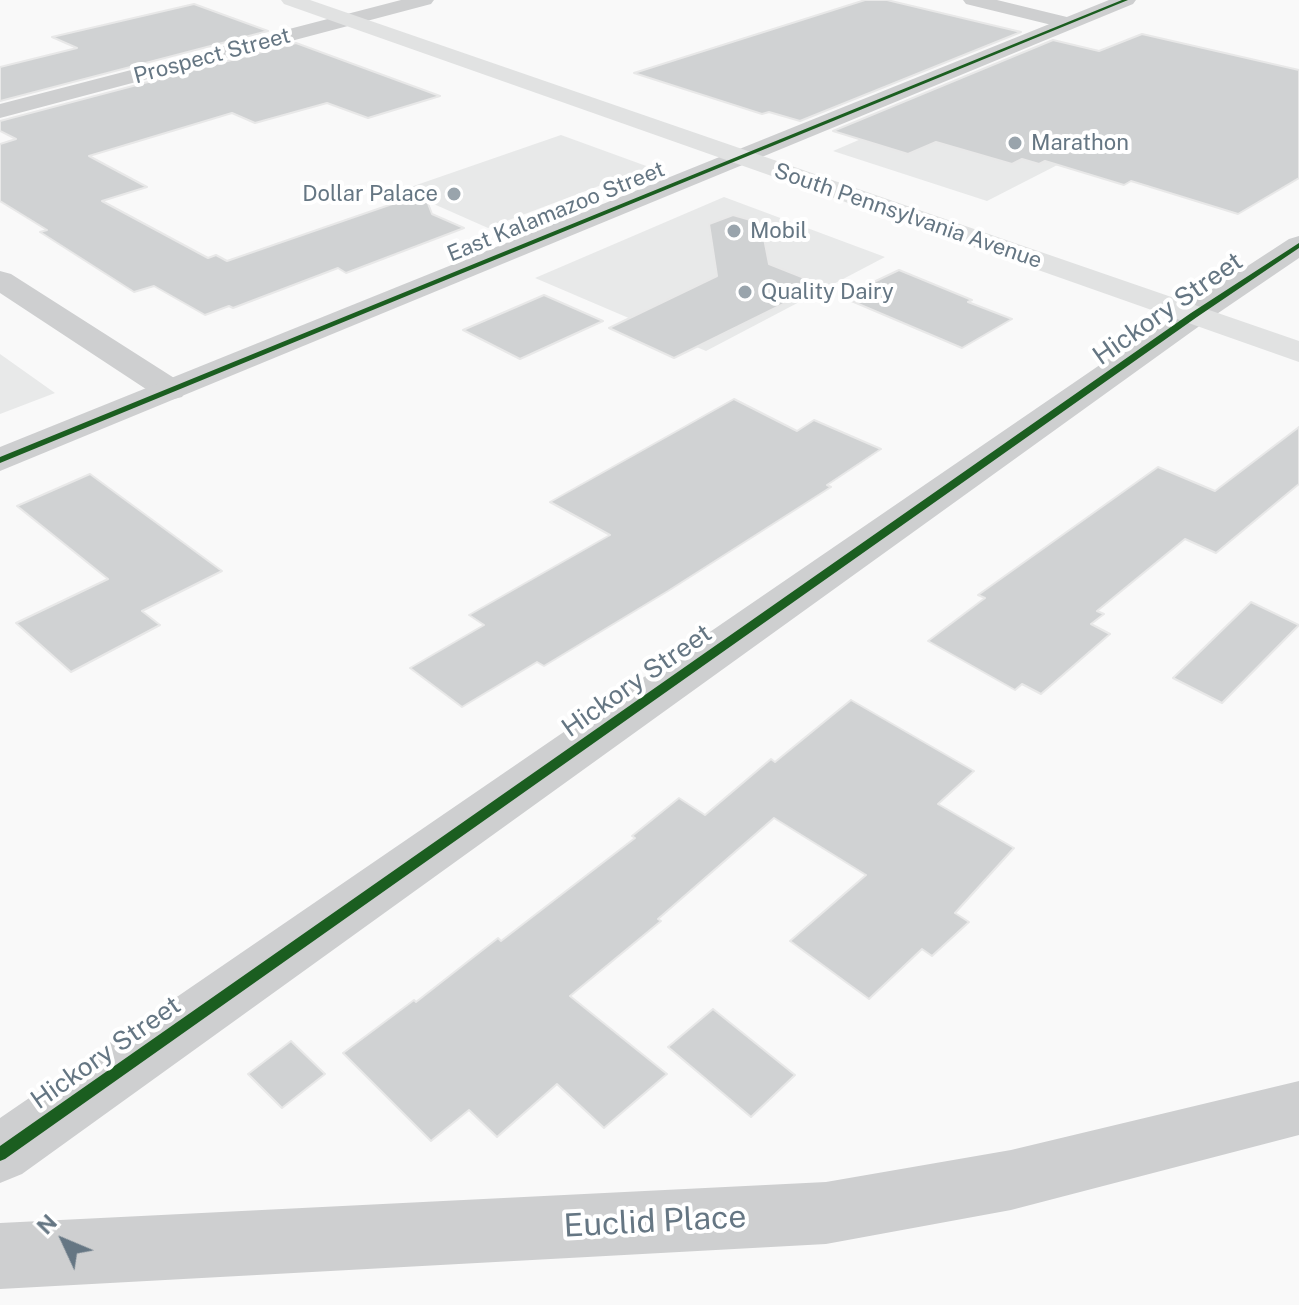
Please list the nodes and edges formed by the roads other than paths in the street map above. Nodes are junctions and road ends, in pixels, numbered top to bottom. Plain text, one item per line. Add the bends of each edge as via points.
1 (291, 0) edge
2 (424, 0) edge
3 (973, 0) edge
4 (1126, 0) edge
5 (349, 20) junction
6 (1068, 23) junction
7 (0, 111) edge
8 (742, 158) junction
9 (1299, 245) edge
10 (0, 280) edge
11 (1194, 315) junction
12 (1299, 352) edge
13 (170, 390) junction
14 (0, 460) edge
15 (1299, 1108) edge
16 (0, 1154) edge
17 (0, 1256) edge

1 - 5 main road, South Pennsylvania Avenue
2 - 5 street, Prospect Street
3 - 6 street
4 - 6 street, East Kalamazoo Street
5 - 7 street, Prospect Street
5 - 8 main road, South Pennsylvania Avenue
6 - 8 street, East Kalamazoo Street
8 - 11 main road, South Pennsylvania Avenue
8 - 13 street, East Kalamazoo Street
9 - 11 street, Hickory Street
10 - 13 street
11 - 12 main road, South Pennsylvania Avenue
11 - 16 street, Hickory Street
13 - 14 street, East Kalamazoo Street
15 - 17 street, Euclid Place via 1011,1180 826,1213

